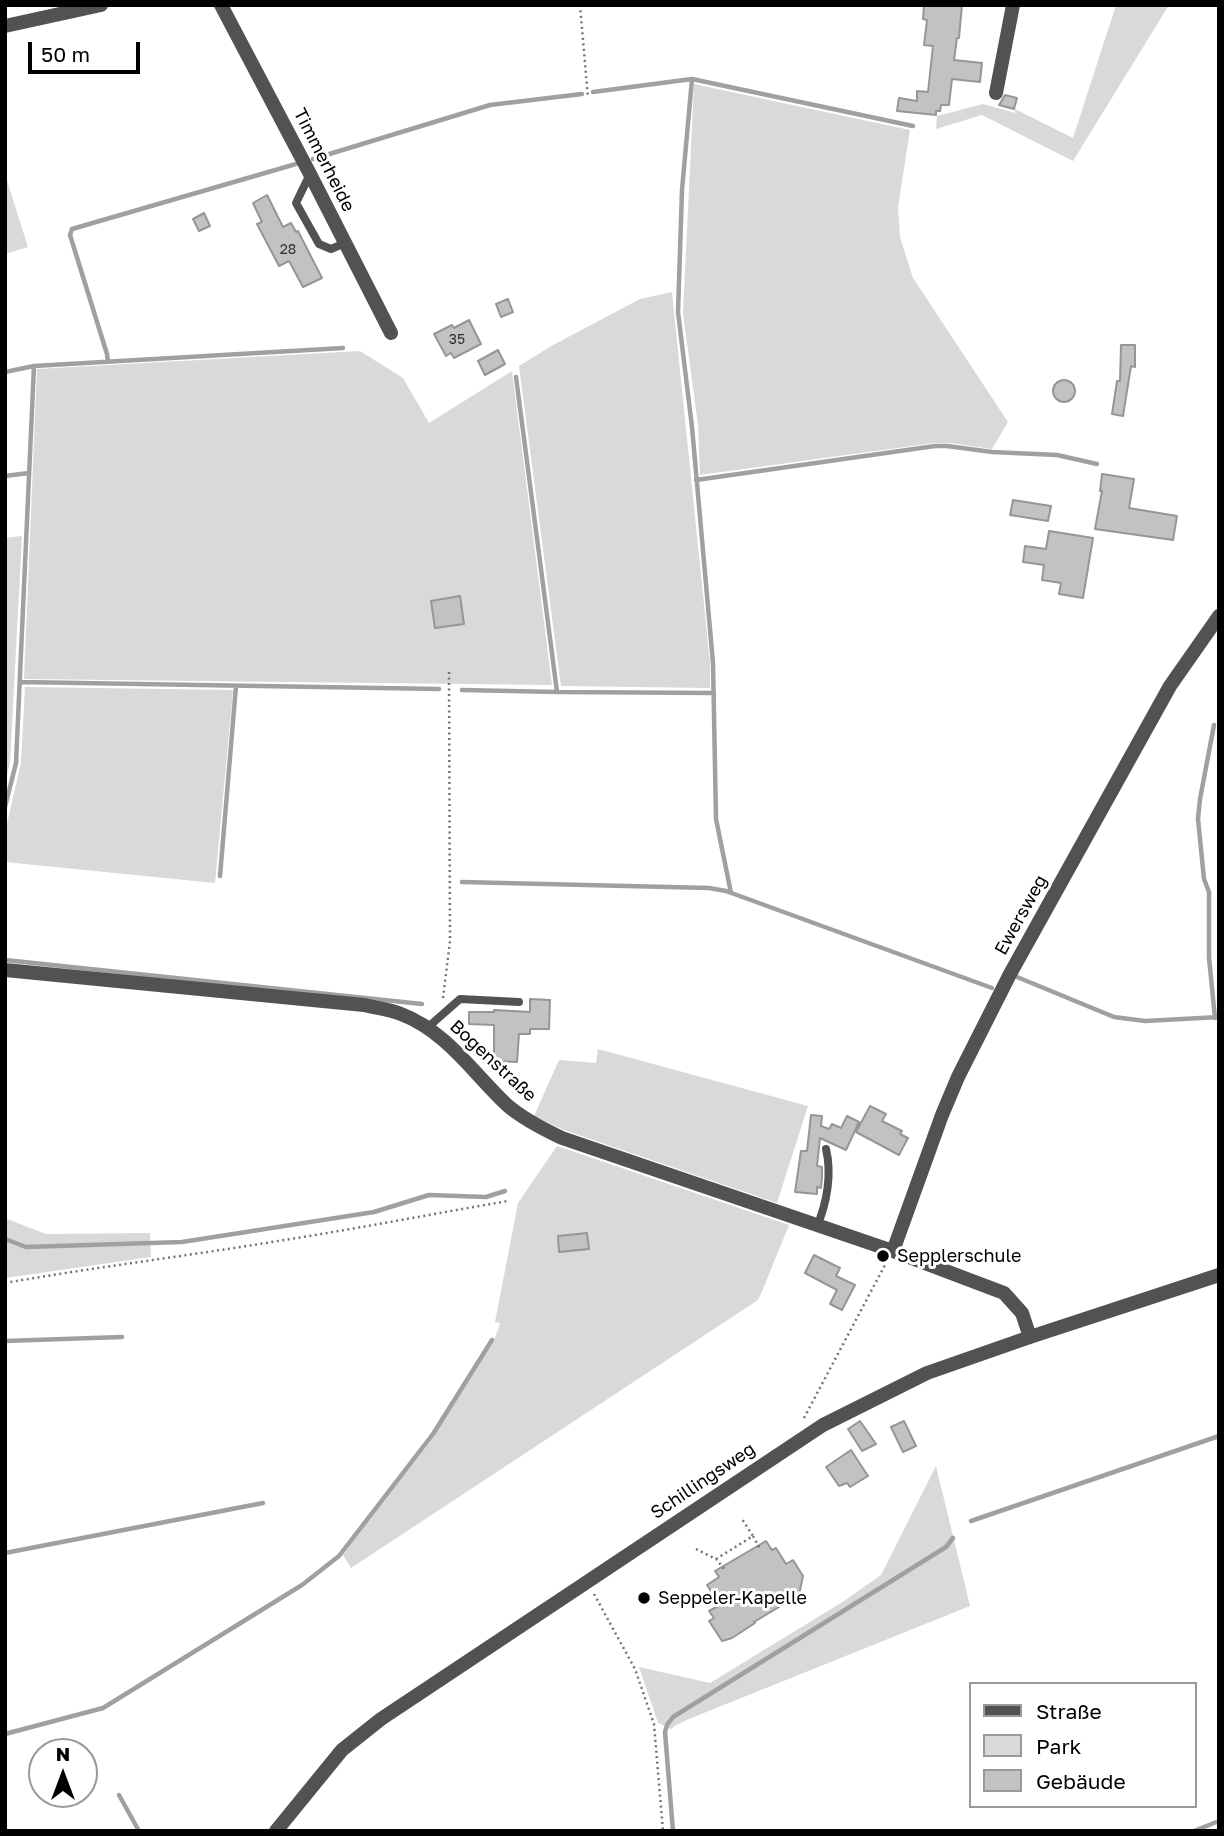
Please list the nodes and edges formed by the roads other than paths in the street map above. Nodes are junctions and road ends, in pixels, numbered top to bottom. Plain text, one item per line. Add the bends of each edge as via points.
1 (101, 5) edge
2 (221, 5) edge
3 (1013, 5) edge
4 (5, 26) edge
5 (996, 93) dead end
6 (310, 174) junction
7 (345, 243) junction
8 (391, 333) dead end
9 (1219, 616) edge
10 (5, 970) edge
11 (519, 1002) dead end
12 (427, 1028) junction
13 (826, 1149) dead end
14 (817, 1226) junction
15 (893, 1251) junction
16 (1219, 1275) edge
17 (1030, 1337) junction
18 (276, 1831) edge

1 - 4 street
2 - 6 street, Timmerheide
3 - 5 street
6 - 7 street, Timmerheide
6 - 7 lane via 296,203 319,244 331,249
7 - 8 street, Timmerheide
9 - 15 street, Ewersweg via 1170,686 1010,974 958,1077
10 - 12 street, Bogenstraße via 364,1005 401,1014
11 - 12 lane via 460,999
12 - 14 street, Bogenstraße via 509,1106 562,1138
13 - 14 lane via 824,1210
14 - 15 street, Bogenstraße
15 - 17 street, Bogenstraße via 1004,1293 1022,1313
16 - 17 street, Schillingsweg
17 - 18 street, Schillingsweg via 927,1373 800,1440 381,1719 342,1750

